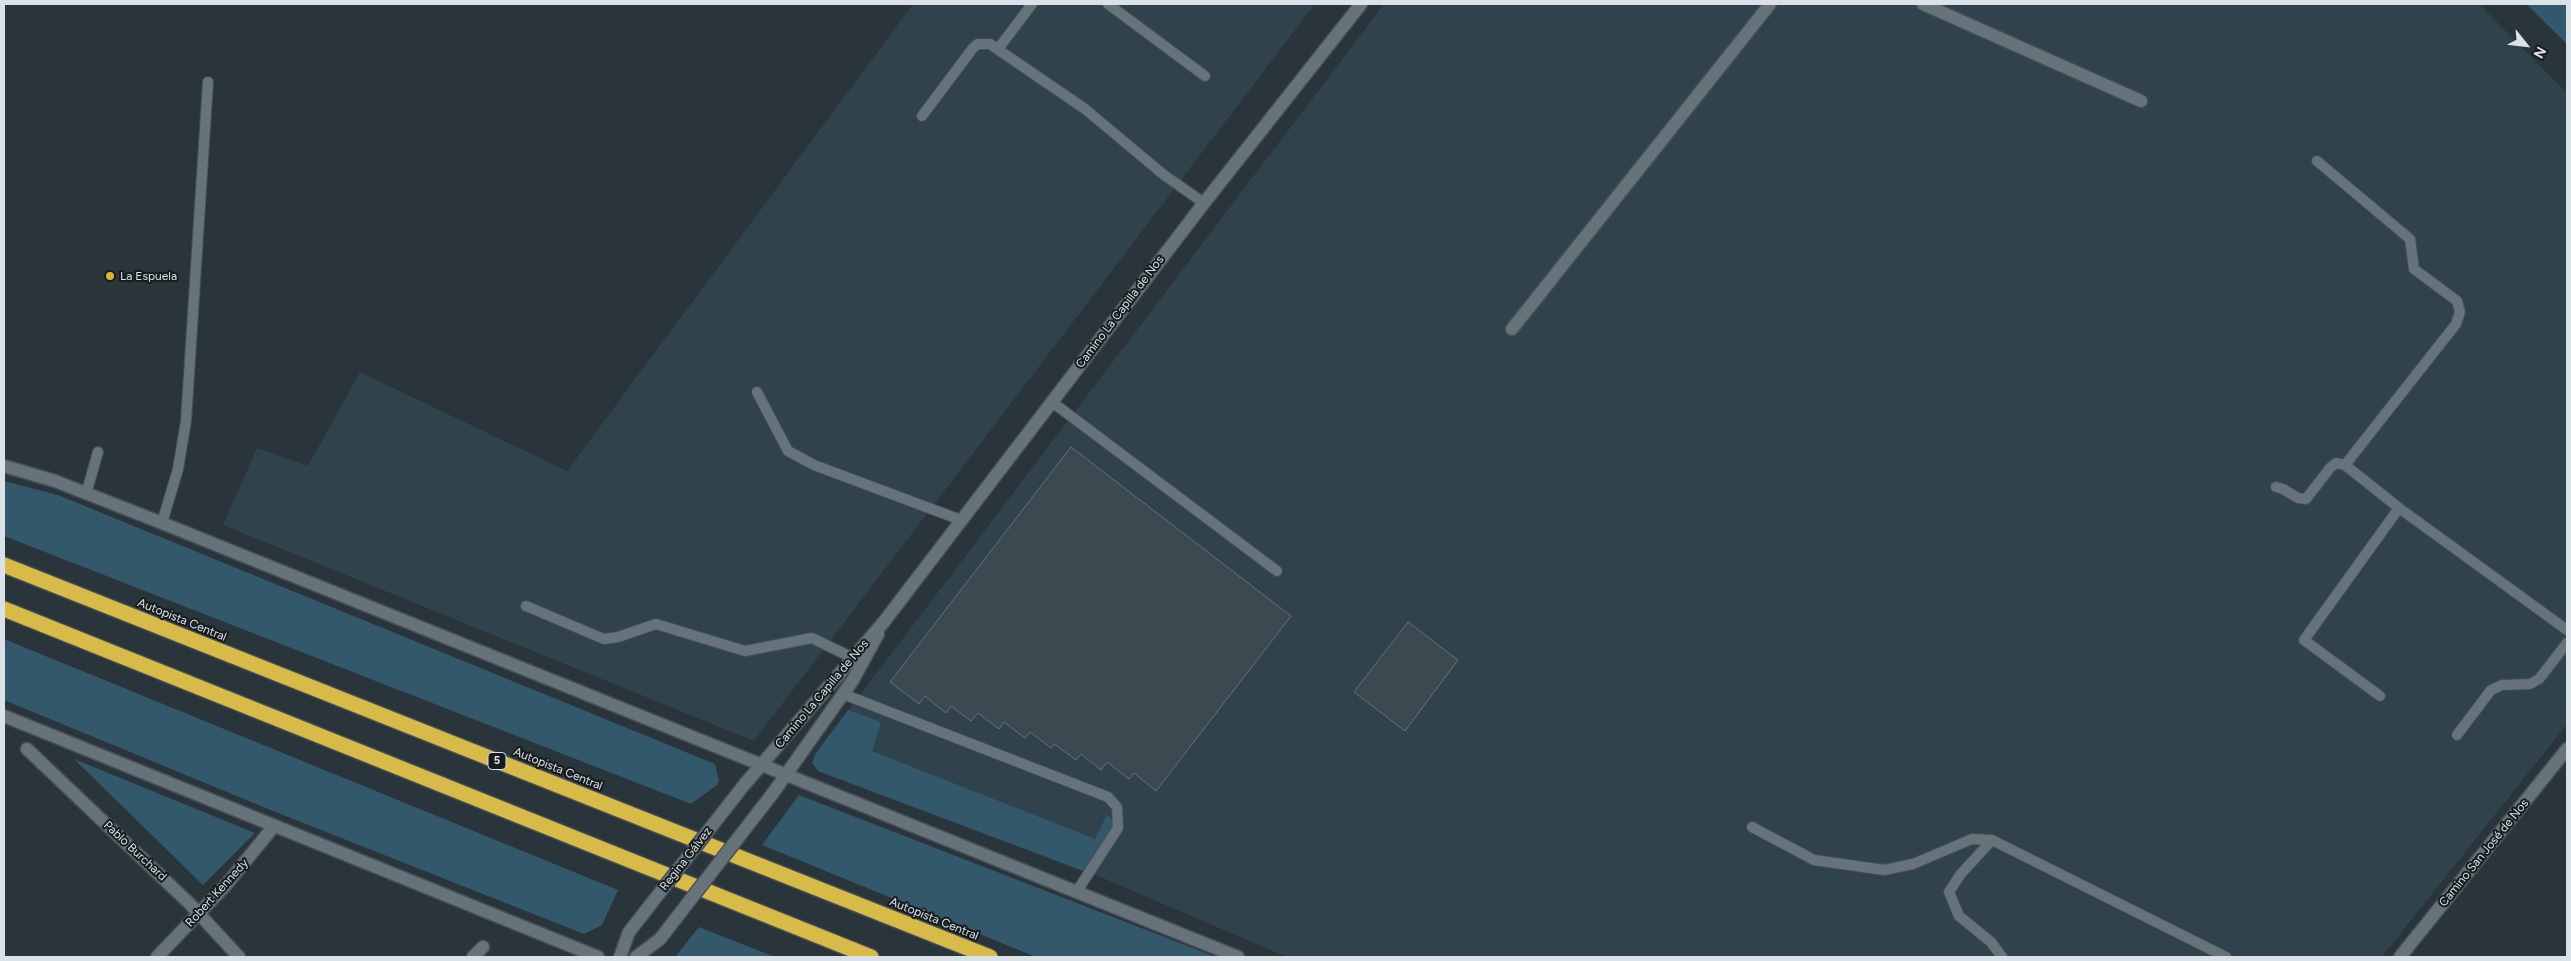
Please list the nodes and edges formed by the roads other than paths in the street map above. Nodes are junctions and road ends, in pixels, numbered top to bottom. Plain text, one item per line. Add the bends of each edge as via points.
1 (1032, 4) edge
2 (1108, 4) edge
3 (1362, 4) edge
4 (1770, 4) edge
5 (1923, 4) edge
6 (998, 49) junction
7 (1204, 76) dead end
8 (208, 82) dead end
9 (2140, 101) dead end
10 (922, 116) dead end
11 (2317, 161) dead end
12 (1204, 203) junction
13 (1512, 329) dead end
14 (757, 392) dead end
15 (1052, 402) junction
16 (98, 452) dead end
17 (2345, 465) junction
18 (4, 466) edge
19 (2276, 487) dead end
20 (86, 494) junction
21 (2399, 508) junction
22 (961, 520) junction
23 (162, 523) junction
24 (4, 565) edge
25 (1277, 571) dead end
26 (526, 606) dead end
27 (4, 609) edge
28 (883, 623) junction
29 (2567, 630) edge
30 (2567, 642) edge
31 (852, 657) junction
32 (843, 694) junction
33 (2380, 696) dead end
34 (4, 716) edge
35 (2457, 735) dead end
36 (27, 749) dead end
37 (2567, 749) edge
38 (762, 765) junction
39 (786, 775) junction
40 (274, 826) junction
41 (1752, 827) dead end
42 (1992, 840) junction
43 (1077, 891) junction
44 (199, 914) junction
45 (482, 947) dead end
46 (157, 957) edge
47 (239, 957) edge
48 (473, 957) edge
49 (598, 957) edge
50 (620, 957) edge
51 (636, 957) edge
52 (871, 957) edge
53 (990, 957) edge
54 (1238, 957) edge
55 (2002, 957) edge
56 (2226, 957) edge
57 (2400, 957) edge

1 - 6 lane
2 - 7 lane
3 - 12 main road, Camino La Capilla de Nos
4 - 13 main road
5 - 9 main road
6 - 10 lane via 985,43 972,48
6 - 12 lane via 1085,109 1164,175
8 - 23 lane via 186,421 178,469
11 - 17 lane via 2410,239 2414,269 2456,301 2460,312 2456,324
12 - 15 main road, Camino La Capilla de Nos
14 - 22 lane via 788,451 814,465
15 - 22 main road, Camino La Capilla de Nos
15 - 25 lane
16 - 20 lane
17 - 19 lane via 2336,463 2330,468 2306,498 2298,498
17 - 21 lane
18 - 20 main road
20 - 23 main road
21 - 29 lane
21 - 33 lane via 2304,640
22 - 28 main road, Camino La Capilla de Nos
23 - 38 main road
24 - 53 highway, Autopista Central / 5
26 - 31 lane via 604,639 656,624 745,652 812,638
27 - 52 highway
28 - 31 main road, Camino La Capilla de Nos
28 - 32 main road, Camino La Capilla de Nos via 863,664
30 - 35 lane via 2539,679 2530,684 2502,685 2491,690
31 - 38 main road, Camino La Capilla de Nos
32 - 39 main road, Camino La Capilla de Nos
32 - 43 lane via 1113,802 1118,812 1118,828
34 - 40 main road
36 - 44 main road, Pablo Burchard
37 - 57 main road, Camino San José de Nos
38 - 39 main road
38 - 50 main road, Regina Gálvez, bridge via 629,932
39 - 43 main road
39 - 51 main road, bridge via 660,939
40 - 44 main road, Robert Kennedy
40 - 49 main road
41 - 42 lane via 1814,860 1884,870 1913,864 1972,839
42 - 55 lane via 1949,892 1959,916 1991,942
42 - 56 lane
43 - 54 main road
44 - 46 main road, Robert Kennedy
44 - 47 main road, Pablo Burchard
45 - 48 main road

